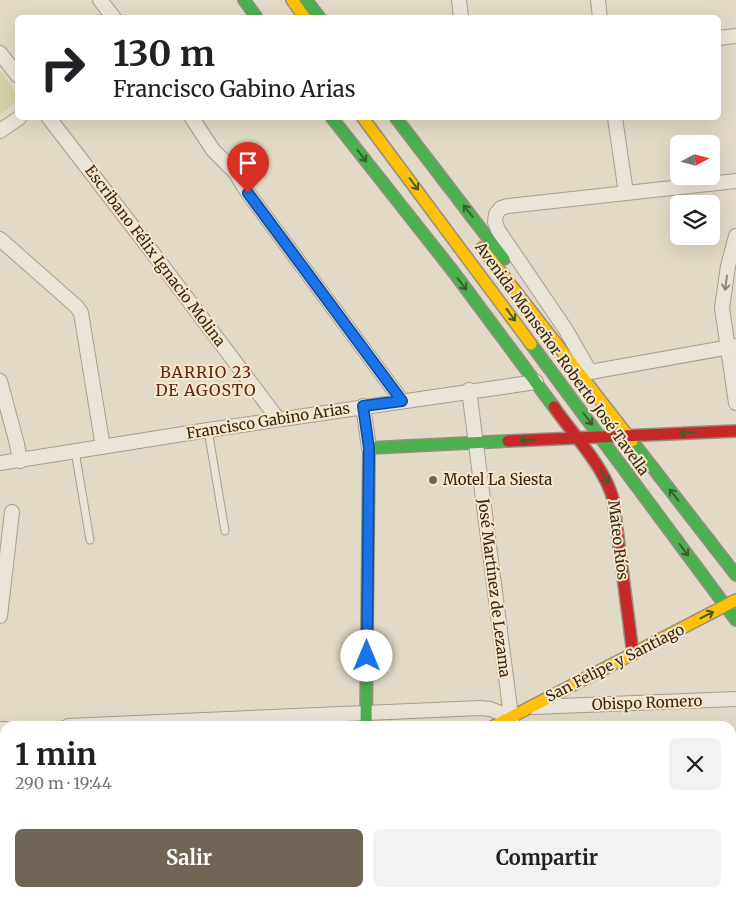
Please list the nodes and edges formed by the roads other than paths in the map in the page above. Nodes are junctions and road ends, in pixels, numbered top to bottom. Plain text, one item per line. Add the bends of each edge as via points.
1 (100, 0) edge
2 (244, 0) edge
3 (292, 0) edge
4 (306, 0) edge
5 (459, 0) edge
6 (598, 0) edge
7 (112, 15) edge
8 (255, 15) edge
9 (303, 15) edge
10 (318, 15) edge
11 (462, 15) edge
12 (600, 15) edge
13 (736, 36) edge
14 (721, 38) edge
15 (0, 53) edge
16 (15, 72) edge
17 (16, 120) edge
18 (51, 120) edge
19 (193, 120) edge
20 (334, 120) edge
21 (364, 120) edge
22 (615, 120) edge
23 (391, 121) edge
24 (0, 131) edge
25 (736, 181) edge
26 (626, 193) junction
27 (736, 236) edge
28 (0, 238) edge
29 (732, 346) edge
30 (590, 372) junction
31 (0, 381) edge
32 (536, 382) junction
33 (469, 390) junction
34 (402, 401) junction
35 (736, 404) edge
36 (363, 406) junction
37 (278, 419) junction
38 (208, 430) junction
39 (736, 431) edge
40 (628, 436) junction
41 (602, 438) junction
42 (575, 439) junction
43 (475, 442) junction
44 (103, 447) junction
45 (369, 448) junction
46 (76, 451) junction
47 (20, 461) junction
48 (0, 463) edge
49 (12, 512) dead end
50 (225, 530) dead end
51 (90, 540) dead end
52 (736, 574) edge
53 (736, 600) edge
54 (725, 606) junction
55 (0, 616) edge
56 (736, 620) edge
57 (633, 654) junction
58 (736, 699) edge
59 (529, 708) junction
60 (367, 719) edge
61 (282, 721) edge
62 (510, 721) edge
63 (511, 721) edge
64 (512, 721) edge

1 - 7 street
2 - 8 main road
3 - 9 main road
4 - 10 main road
5 - 11 street
6 - 12 street
13 - 14 street
15 - 16 street
17 - 24 street
18 - 37 street, Escribano Félix Ignacio Molina
19 - 34 street
20 -> 32 main road, Mateo Ríos
21 -> 41 main road, Avenida Monseñor Roberto José Tavella
22 - 26 street
30 -> 23 main road
23 - 40 main road, Avenida Monseñor Roberto José Tavella
25 - 26 street
26 - 30 street via 508,206 496,214 498,230 566,330
27 -> 29 street via 722,308
28 - 44 street via 81,313
29 - 30 street
29 - 35 street
30 - 40 main road
31 - 47 street
32 - 33 street, Francisco Gabino Arias
32 - 42 main road, Mateo Ríos
33 - 34 street, Francisco Gabino Arias
33 - 43 street, José Martínez de Lezama
34 - 36 street, Francisco Gabino Arias
36 - 37 street, Francisco Gabino Arias
36 - 45 street
37 - 38 street, Francisco Gabino Arias
38 - 44 street, Francisco Gabino Arias
38 - 50 lane
39 -> 40 main road
40 - 41 main road
52 -> 40 main road, Avenida Monseñor Roberto José Tavella
41 - 42 main road
41 -> 54 main road, Avenida Monseñor Roberto José Tavella
42 -> 43 main road
42 -> 57 main road, Mateo Ríos via 607,478 611,488
43 - 45 main road
43 - 63 street, José Martínez de Lezama
44 - 46 street, Francisco Gabino Arias
45 - 60 main road
46 - 47 street, Francisco Gabino Arias
46 - 51 lane
47 - 48 street, Francisco Gabino Arias
49 - 55 street
53 - 54 main road, San Felipe y Santiago
54 - 56 main road, Avenida Monseñor Roberto José Tavella
57 -> 54 main road, San Felipe y Santiago
57 - 59 main road, San Felipe y Santiago
58 - 59 street, Obispo Romero
59 - 64 main road, San Felipe y Santiago
60 - 61 street
60 - 62 street via 490,708

